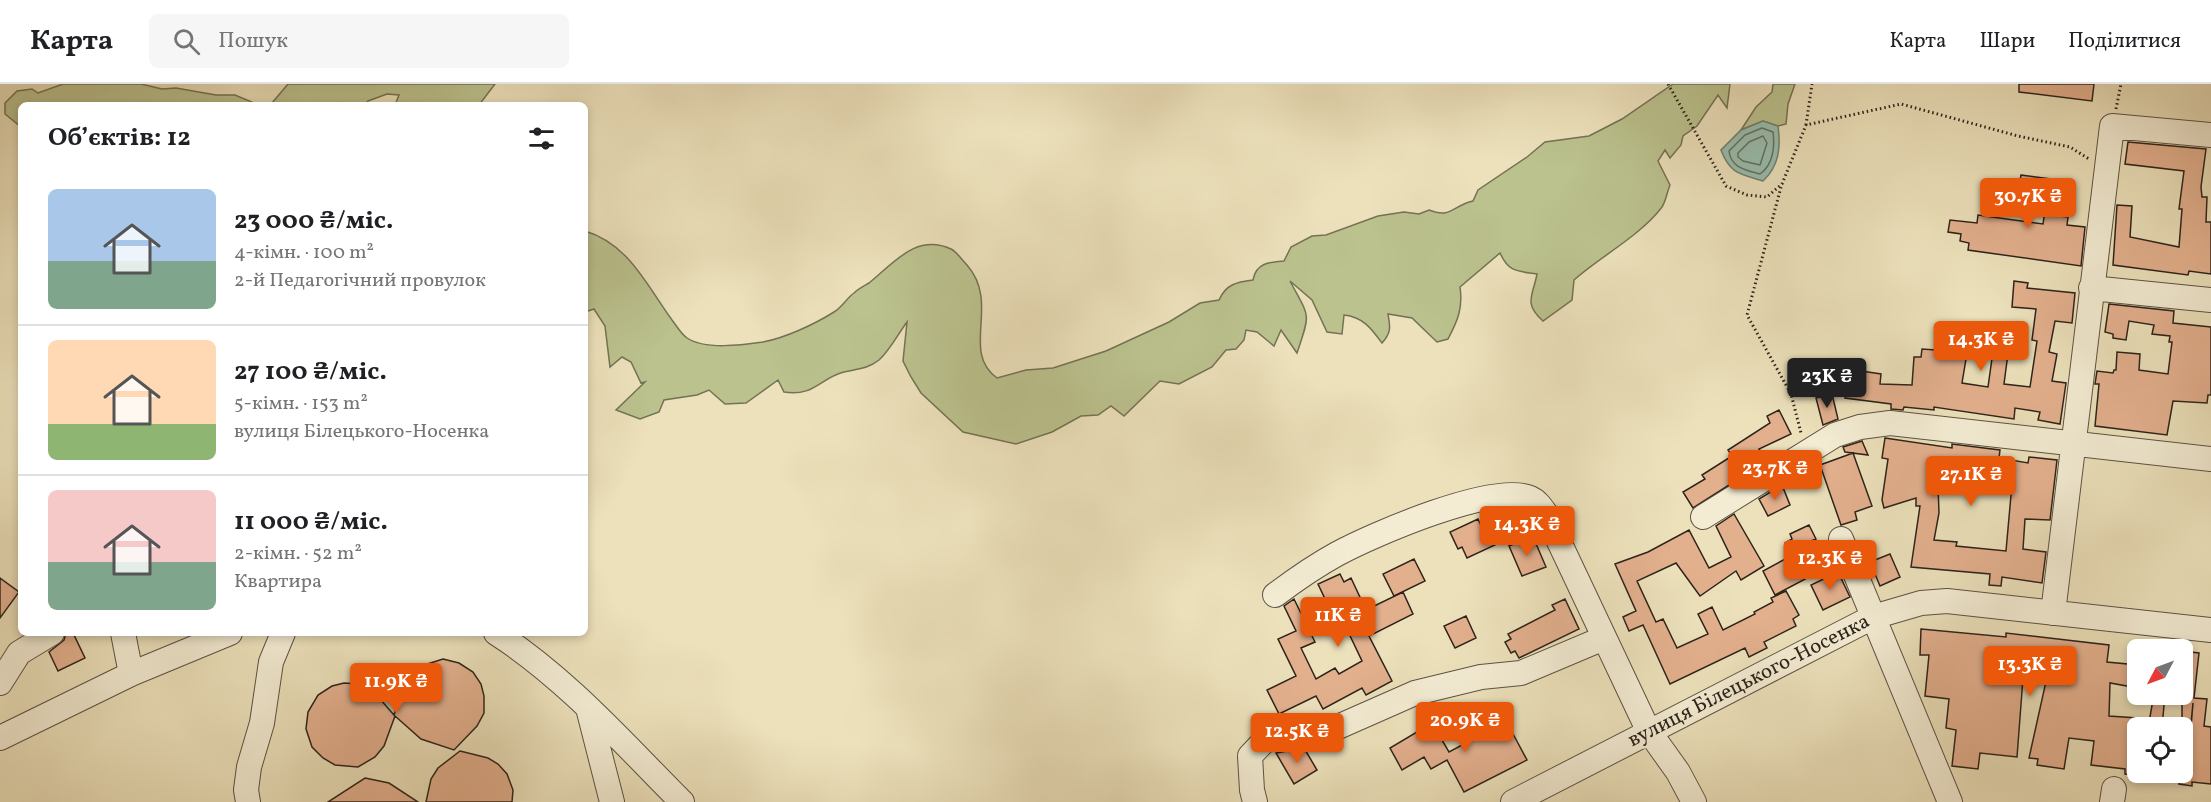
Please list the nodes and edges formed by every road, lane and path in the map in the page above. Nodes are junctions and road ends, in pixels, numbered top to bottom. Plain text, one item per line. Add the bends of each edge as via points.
1 (1668, 84) edge
2 (1812, 84) edge
3 (1806, 125) junction
4 (2211, 135) edge
5 (2106, 171) junction
6 (1782, 184) junction
7 (2091, 288) junction
8 (2211, 300) edge
9 (2073, 444) junction
10 (1806, 452) junction
11 (2211, 459) edge
12 (1703, 517) dead end
13 (1841, 539) dead end
14 (1275, 595) dead end
15 (2053, 613) junction
16 (1873, 617) junction
17 (2211, 630) edge
18 (47, 636) edge
19 (124, 636) edge
20 (223, 636) edge
21 (282, 636) edge
22 (500, 636) edge
23 (1604, 638) junction
24 (131, 674) junction
25 (0, 683) edge
26 (588, 708) junction
27 (1648, 730) junction
28 (0, 738) edge
29 (248, 802) edge
30 (612, 802) edge
31 (682, 802) edge
32 (1256, 802) edge
33 (1513, 802) edge
34 (1694, 802) edge
35 (1950, 802) edge

1 - 6 path via 1726,186 1747,195 1767,197
2 - 3 path
3 - 5 path via 1901,104 2070,147
3 - 6 path
4 - 5 street via 2112,126
5 - 7 street
6 - 10 path via 1747,315 1791,394
7 - 8 street
7 - 9 street
9 - 10 street via 1890,423 1835,435
9 - 11 street
9 - 15 street
10 - 12 street
13 - 16 street
14 - 23 street via 1339,553 1399,526 1447,508 1508,494 1528,497 1546,514
15 - 16 street, вулиця Білецького-Носенка via 1947,601 1921,603
15 - 17 street, вулиця Білецького-Носенка
16 - 27 street, вулиця Білецького-Носенка
16 - 35 street
18 - 25 street via 19,653
19 - 24 street
20 - 24 street
21 - 29 street via 271,662 262,723 249,767
22 - 26 street via 530,655
23 - 27 street
23 - 32 street via 1521,673 1481,677 1415,693 1330,730 1266,740 1250,756
24 - 28 street
26 - 30 street
26 - 31 street
27 - 33 street, вулиця Білецького-Носенка
27 - 34 street

